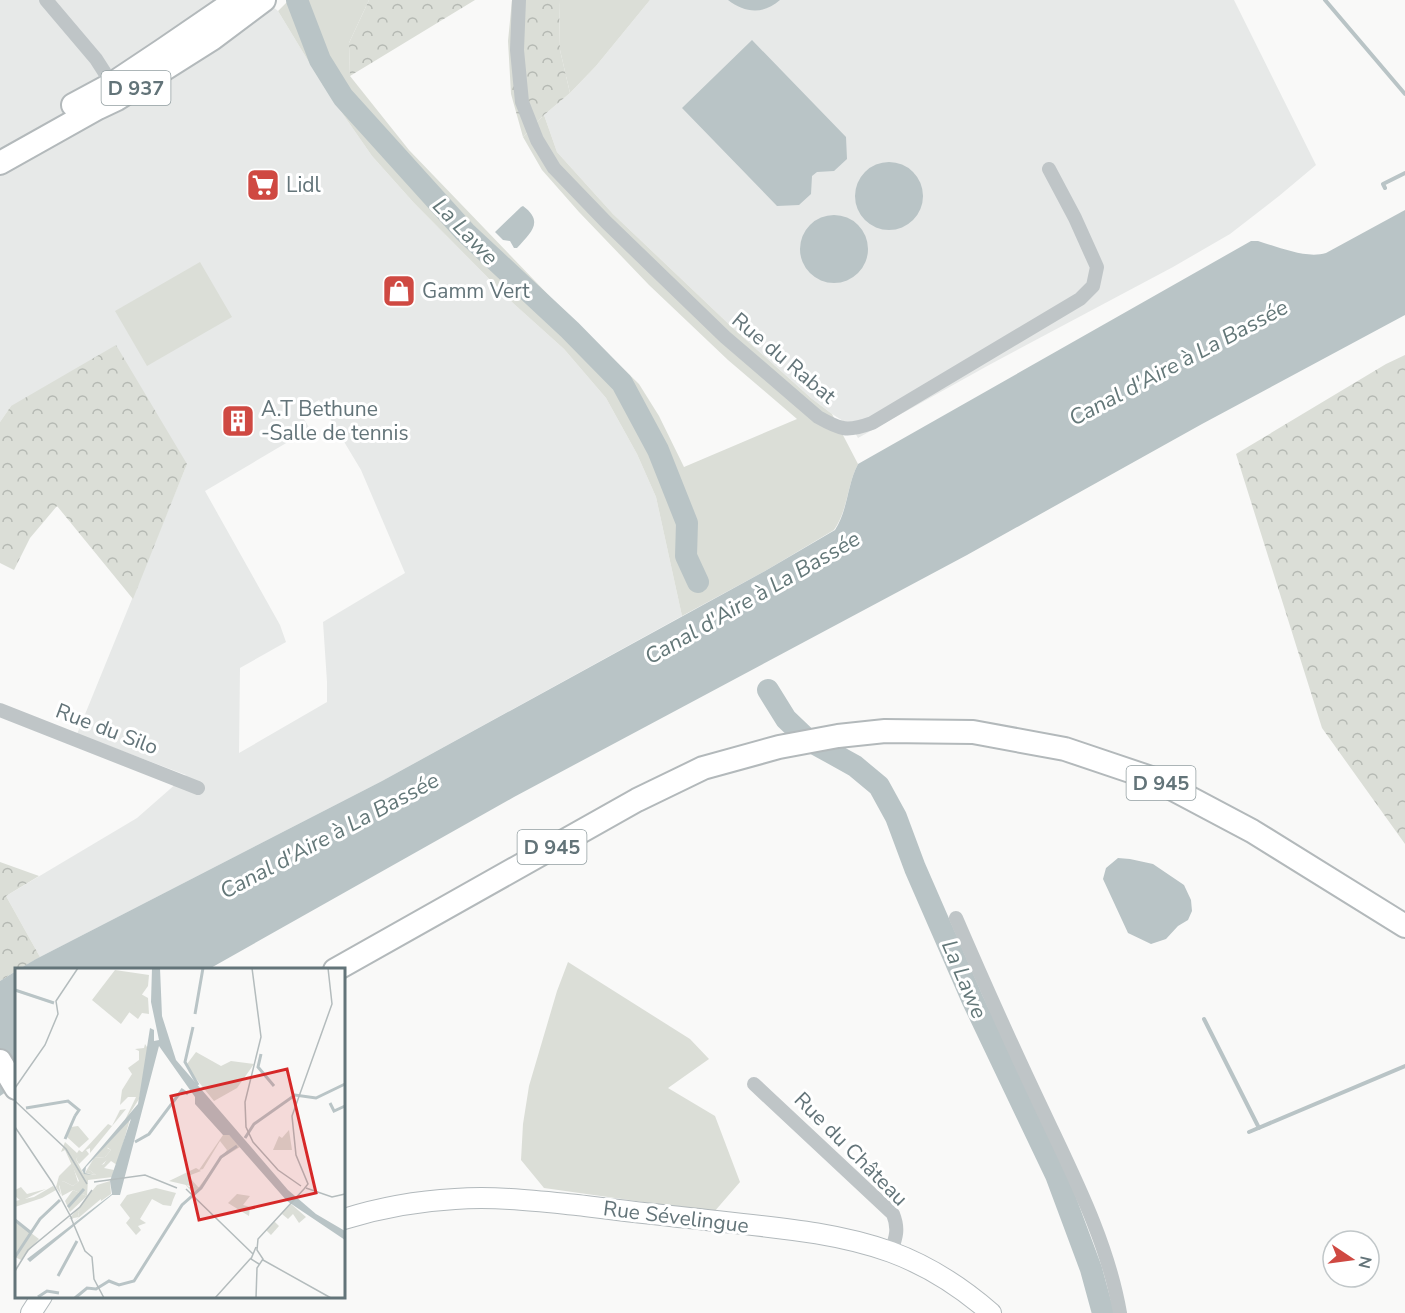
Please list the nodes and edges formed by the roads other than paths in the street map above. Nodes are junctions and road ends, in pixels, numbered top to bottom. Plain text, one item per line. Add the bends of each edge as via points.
1 (46, 0) edge
2 (236, 0) edge
3 (264, 0) edge
4 (519, 0) edge
5 (112, 84) junction
6 (0, 148) edge
7 (0, 164) edge
8 (1049, 169) dead end
9 (0, 710) edge
10 (198, 788) dead end
11 (956, 918) dead end
12 (1405, 926) edge
13 (337, 968) edge
14 (0, 1044) edge
15 (0, 1061) edge
16 (15, 1068) edge
17 (754, 1084) dead end
18 (15, 1086) edge
19 (345, 1219) edge
20 (891, 1252) junction
21 (41, 1298) edge
22 (31, 1313) edge
23 (990, 1313) edge
24 (1120, 1313) edge

1 - 5 street
2 - 5 main road, D 937
3 - 7 main road, D 937 via 212,39 117,99
4 - 8 street, Rue du Rabat via 517,50 522,102 537,140 554,168 725,337 818,417 835,426 854,430 872,423 1080,299 1093,286 1097,267
5 - 6 main road, D 937
9 - 10 street, Rue du Silo
11 - 24 street via 1080,1192 1101,1244
12 - 13 main road, D 945 via 1252,831 1154,779 1065,749 973,732 885,731 779,747 703,768 637,800
14 - 16 main road
15 - 18 main road
17 - 20 street, Rue du Château via 893,1214 897,1235
19 - 20 main road, Rue Sévelingue via 399,1205 456,1198 524,1199 786,1229 838,1237
20 - 23 main road, Rue Sévelingue via 951,1281
21 - 22 main road

